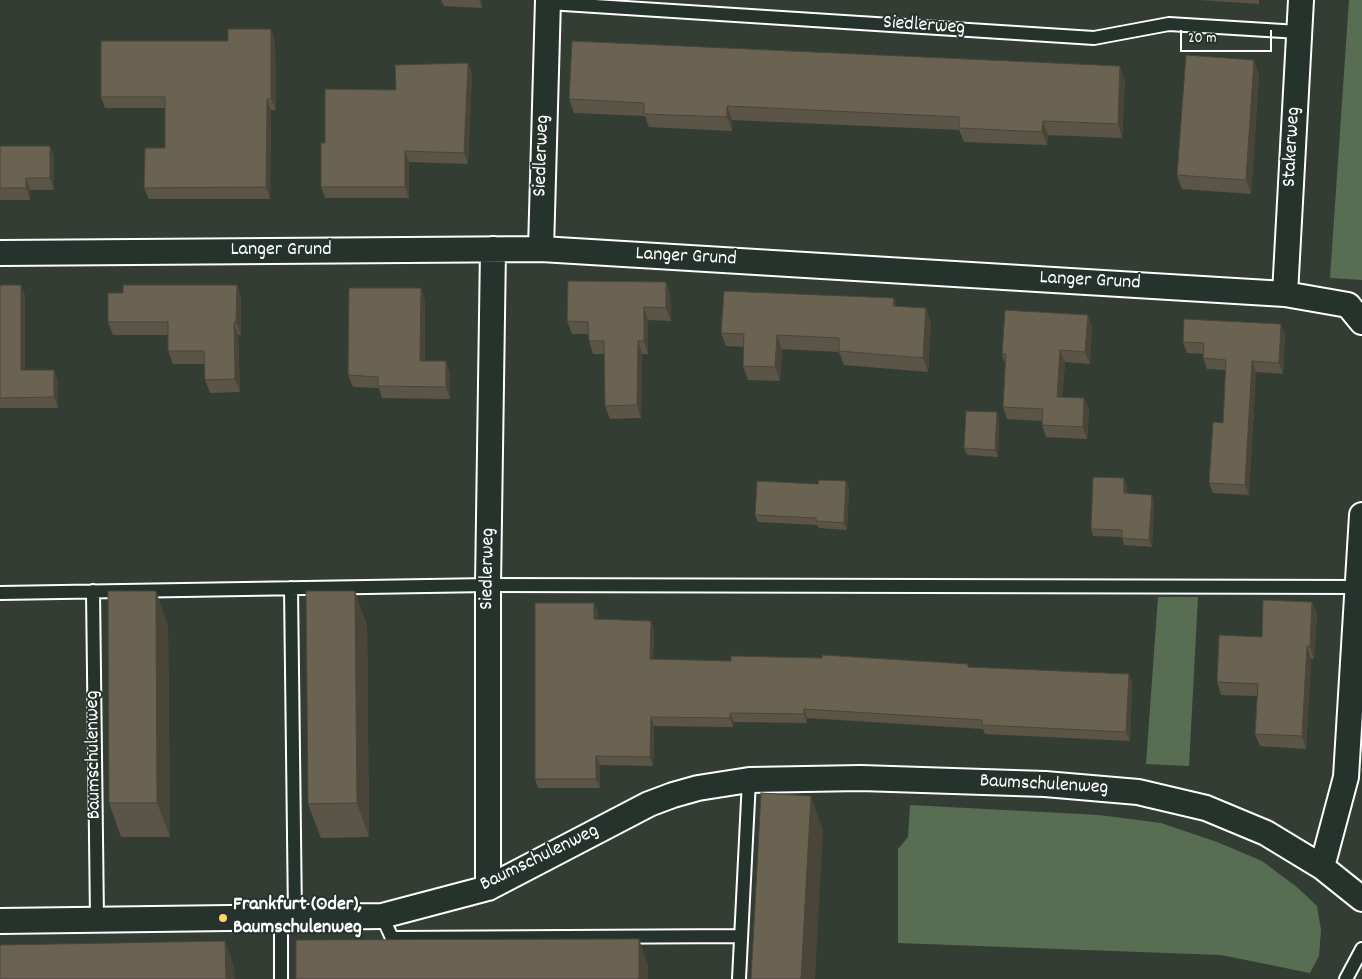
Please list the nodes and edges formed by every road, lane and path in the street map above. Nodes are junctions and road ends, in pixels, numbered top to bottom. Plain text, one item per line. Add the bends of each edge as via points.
1 (1301, 0) edge
2 (548, 2) edge
3 (1299, 32) junction
4 (541, 249) junction
5 (493, 250) junction
6 (0, 253) edge
7 (1285, 294) junction
8 (1362, 322) edge
9 (1362, 515) edge
10 (488, 585) junction
11 (1360, 587) edge
12 (291, 588) junction
13 (93, 591) junction
14 (0, 593) edge
15 (749, 780) junction
16 (1322, 867) junction
17 (488, 888) junction
18 (1362, 899) edge
19 (382, 916) junction
20 (288, 917) junction
21 (97, 919) junction
22 (0, 921) edge
23 (741, 936) junction
24 (1362, 949) edge
25 (281, 979) edge
26 (739, 979) edge
27 (1346, 979) edge

1 - 3 street, Stakerweg
2 - 3 lane, Siedlerweg via 1094,38 1169,24
2 - 4 street, Siedlerweg
3 - 7 street, Stakerweg
4 - 5 street, Langer Grund
4 - 7 street, Langer Grund
5 - 6 street, Langer Grund
5 - 10 street, Siedlerweg
7 - 8 street, Langer Grund via 1348,304
9 - 11 street
10 - 11 lane
10 - 12 lane
10 - 17 street, Siedlerweg
11 - 16 street via 1346,777
12 - 13 lane
12 - 20 lane
13 - 14 lane
13 - 21 lane, Baumschulenweg
15 - 16 street, Baumschulenweg via 861,778 1046,784 1138,792 1206,808 1266,833
15 - 17 street, Baumschulenweg via 698,788 649,804
15 - 23 lane
16 - 18 street, Baumschulenweg
17 - 19 street, Baumschulenweg
19 - 20 street, Baumschulenweg
19 - 23 lane via 392,938
20 - 21 street, Baumschulenweg
20 - 25 lane
21 - 22 street, Baumschulenweg
23 - 26 lane
24 - 27 lane

